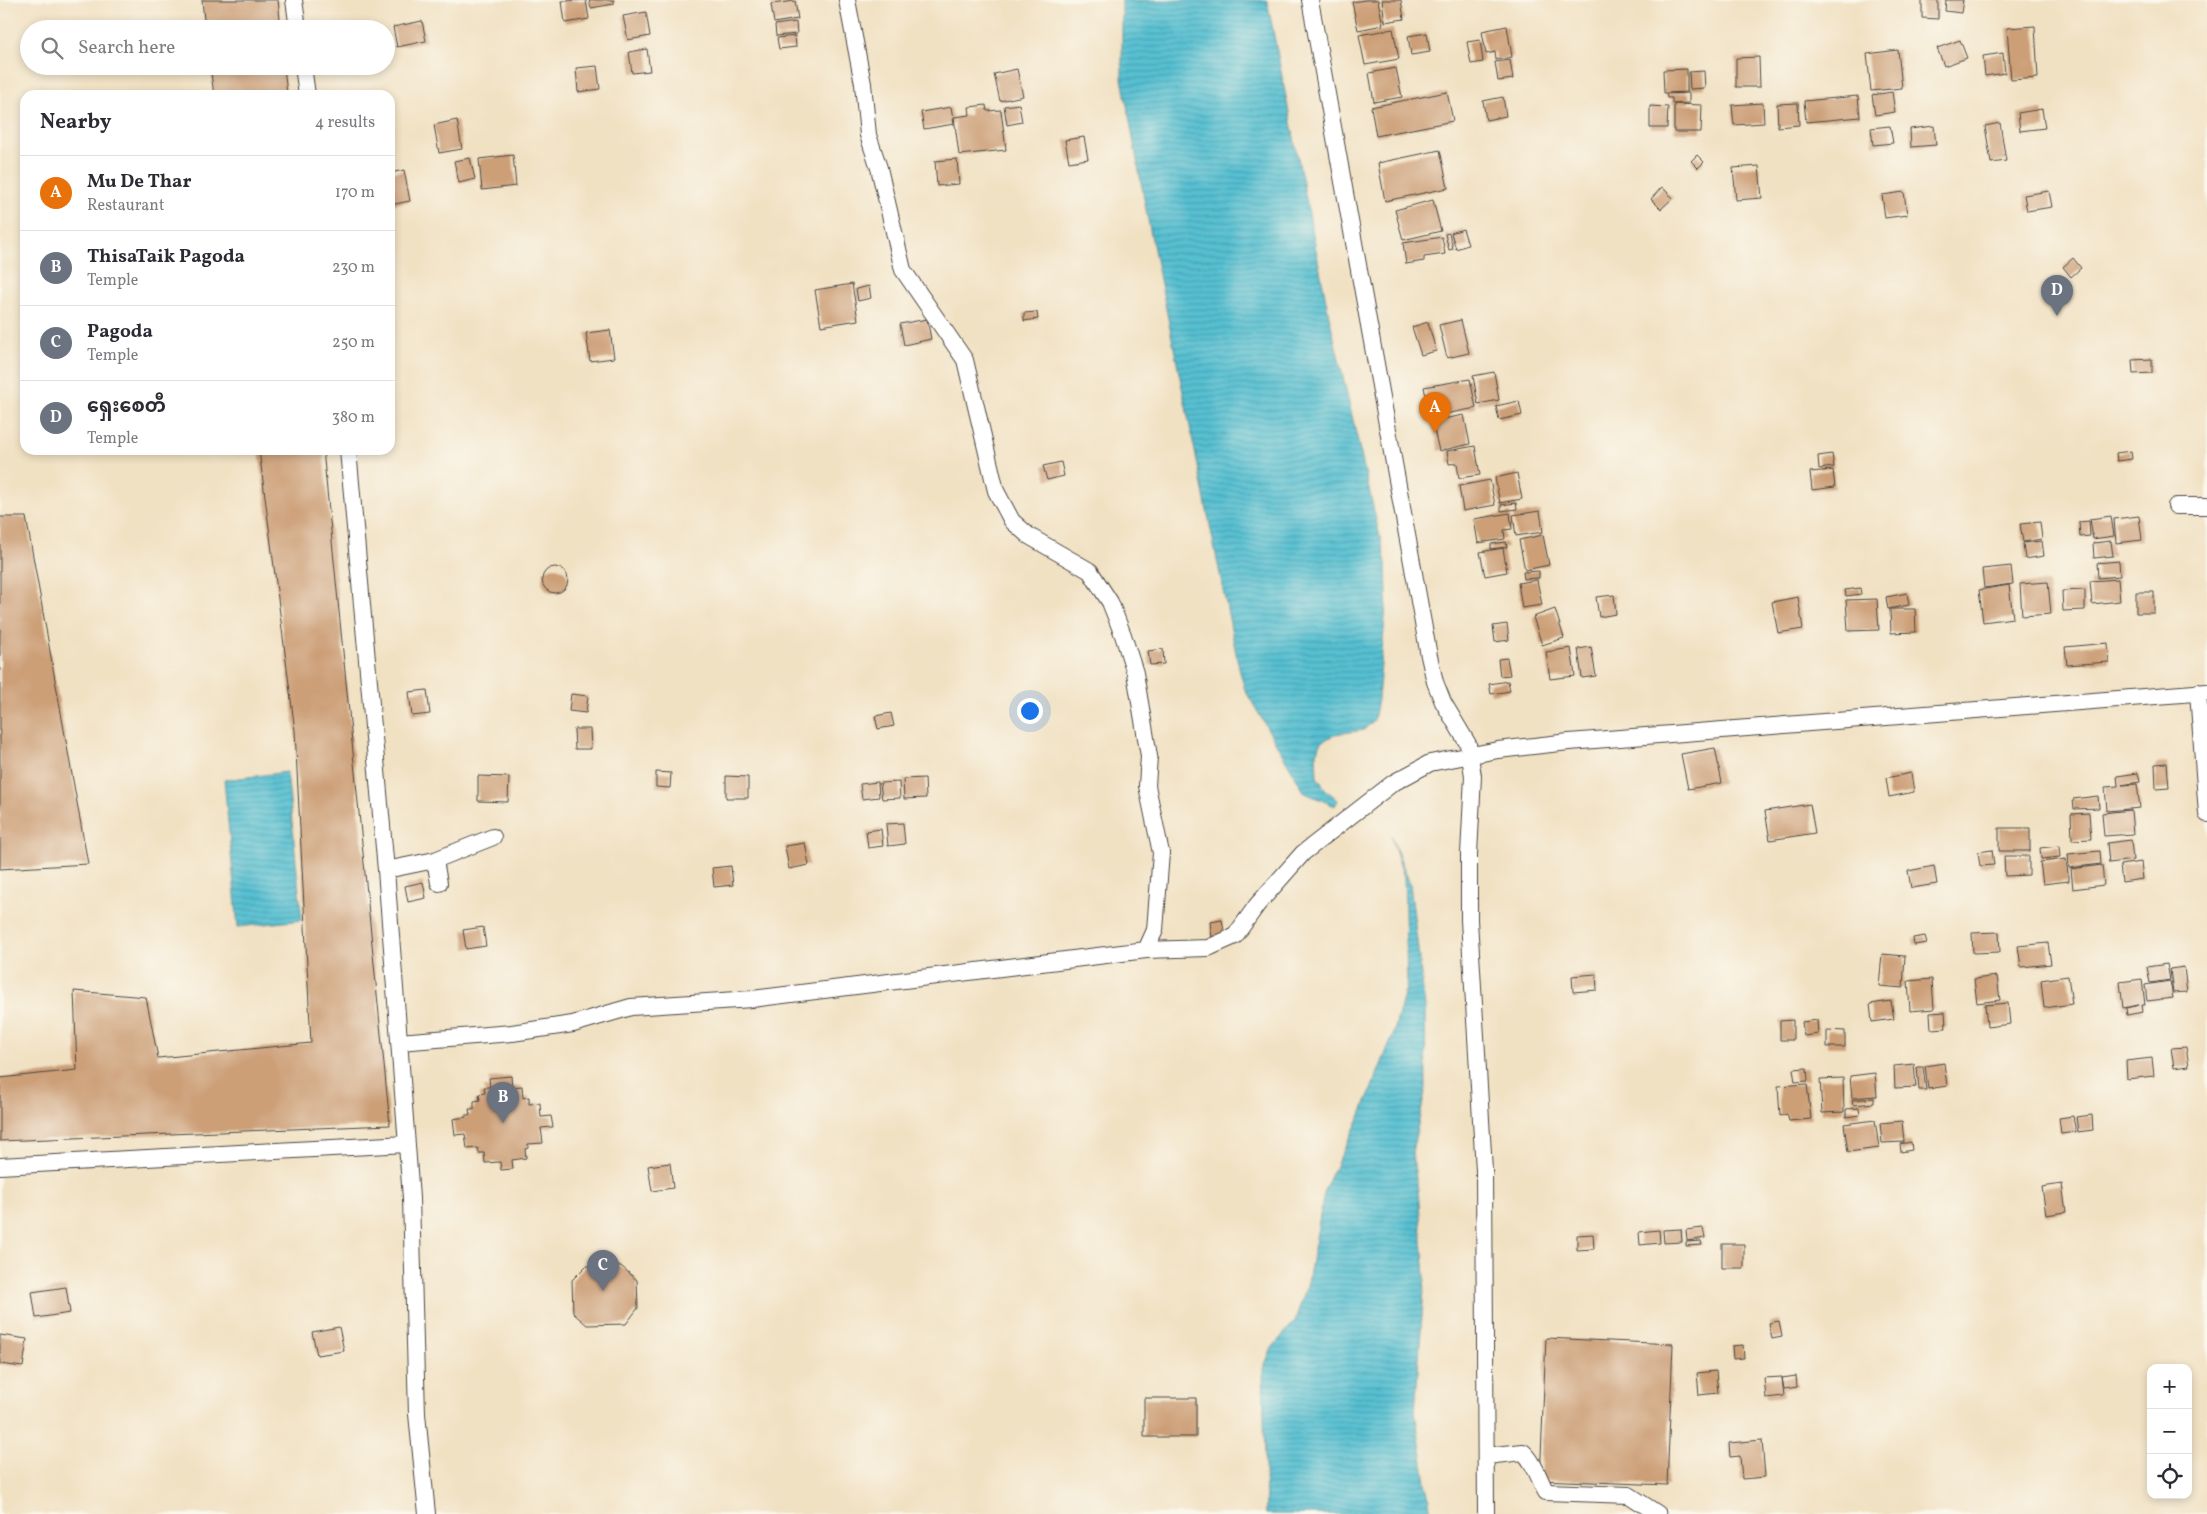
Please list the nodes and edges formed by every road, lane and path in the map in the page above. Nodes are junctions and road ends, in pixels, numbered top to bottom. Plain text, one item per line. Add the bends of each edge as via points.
1 (294, 0) edge
2 (847, 0) edge
3 (1310, 0) edge
4 (297, 20) edge
5 (304, 75) edge
6 (306, 90) edge
7 (348, 455) edge
8 (2176, 506) dead end
9 (2207, 506) edge
10 (2203, 692) edge
11 (1471, 755) junction
12 (2207, 814) edge
13 (493, 837) dead end
14 (435, 860) junction
15 (386, 870) junction
16 (439, 883) dead end
17 (1146, 950) junction
18 (399, 1042) junction
19 (407, 1144) junction
20 (0, 1166) edge
21 (1486, 1456) junction
22 (427, 1514) edge
23 (1486, 1514) edge
24 (1658, 1514) edge

1 - 4 street
2 - 17 street via 863,84 868,135 903,270 966,360 996,491 1012,522 1029,536 1090,571 1110,602 1135,673 1149,756 1147,786 1161,853 1155,930
3 - 11 street via 1429,656 1440,696 1464,735
5 - 6 street
7 - 15 street
8 - 9 street
10 - 11 street via 1568,742
10 - 12 street
11 - 17 street via 1430,763 1393,784 1303,853 1257,905 1235,936 1208,948
11 - 21 street via 1474,776 1468,854 1469,920 1484,1170
13 - 14 street
14 - 15 street
14 - 16 street
15 - 18 street
17 - 18 street via 752,999 631,1007 573,1024 512,1033
18 - 19 street
19 - 20 street
19 - 22 street via 418,1414
21 - 23 street
21 - 24 street via 1523,1452 1530,1458 1546,1492 1629,1494

